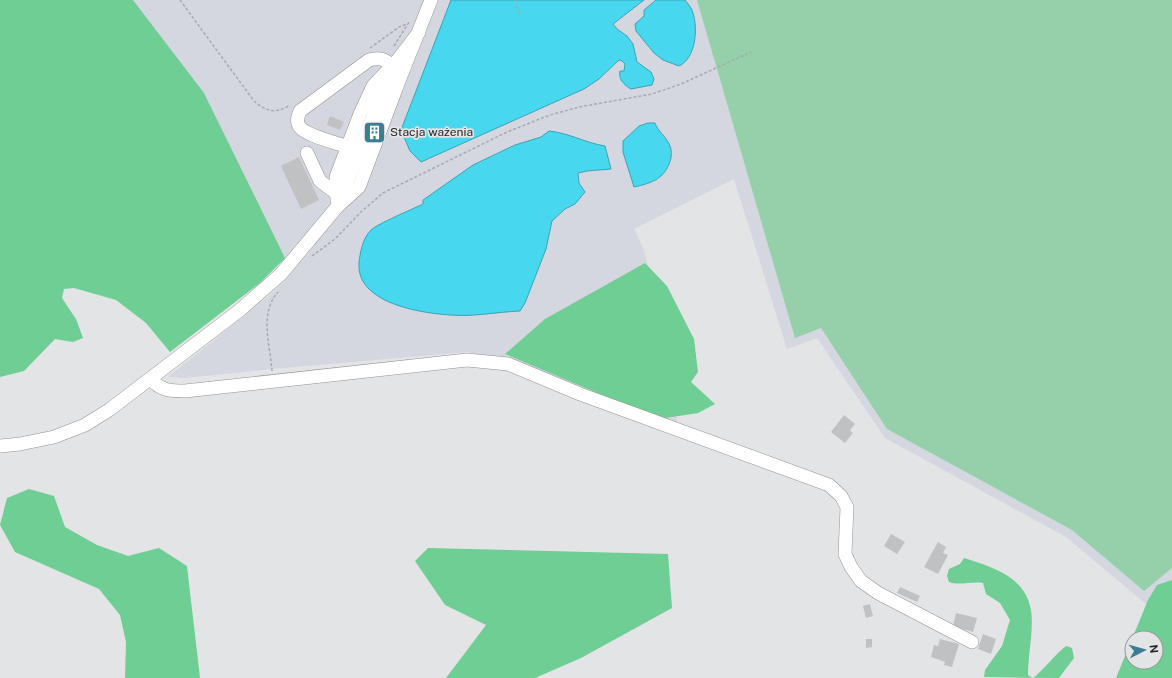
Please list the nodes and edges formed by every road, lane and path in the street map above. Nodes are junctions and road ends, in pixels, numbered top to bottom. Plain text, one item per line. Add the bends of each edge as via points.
1 (180, 0) edge
2 (431, 0) edge
3 (515, 0) edge
4 (520, 16) dead end
5 (412, 20) dead end
6 (407, 24) junction
7 (367, 50) dead end
8 (751, 52) dead end
9 (394, 69) junction
10 (296, 101) dead end
11 (348, 147) junction
12 (307, 153) dead end
13 (336, 193) junction
14 (337, 207) junction
15 (311, 256) dead end
16 (280, 290) dead end
17 (151, 379) junction
18 (273, 380) junction
19 (0, 446) edge
20 (972, 642) dead end

1 - 10 path via 254,101 268,111 276,112
2 - 9 street via 419,32
3 - 4 path
5 - 6 path
6 - 7 path
6 - 9 path via 395,43
8 - 15 path via 681,84 652,94 550,114 507,132 383,192 335,239
9 - 11 street via 372,86
9 - 11 street via 376,58 369,60 300,111 297,118 299,126 306,132
9 - 14 street
9 - 14 street via 396,90 359,187
11 - 13 street via 336,177
12 - 13 street via 320,181
13 - 14 street
14 - 17 street via 281,274 240,310
16 - 18 path via 271,300 267,315
17 - 18 street via 157,386 168,391
17 - 19 street via 85,425 41,440
18 - 20 street via 466,360 508,364 580,394 829,486 841,496 847,507 845,554 861,581 878,593

